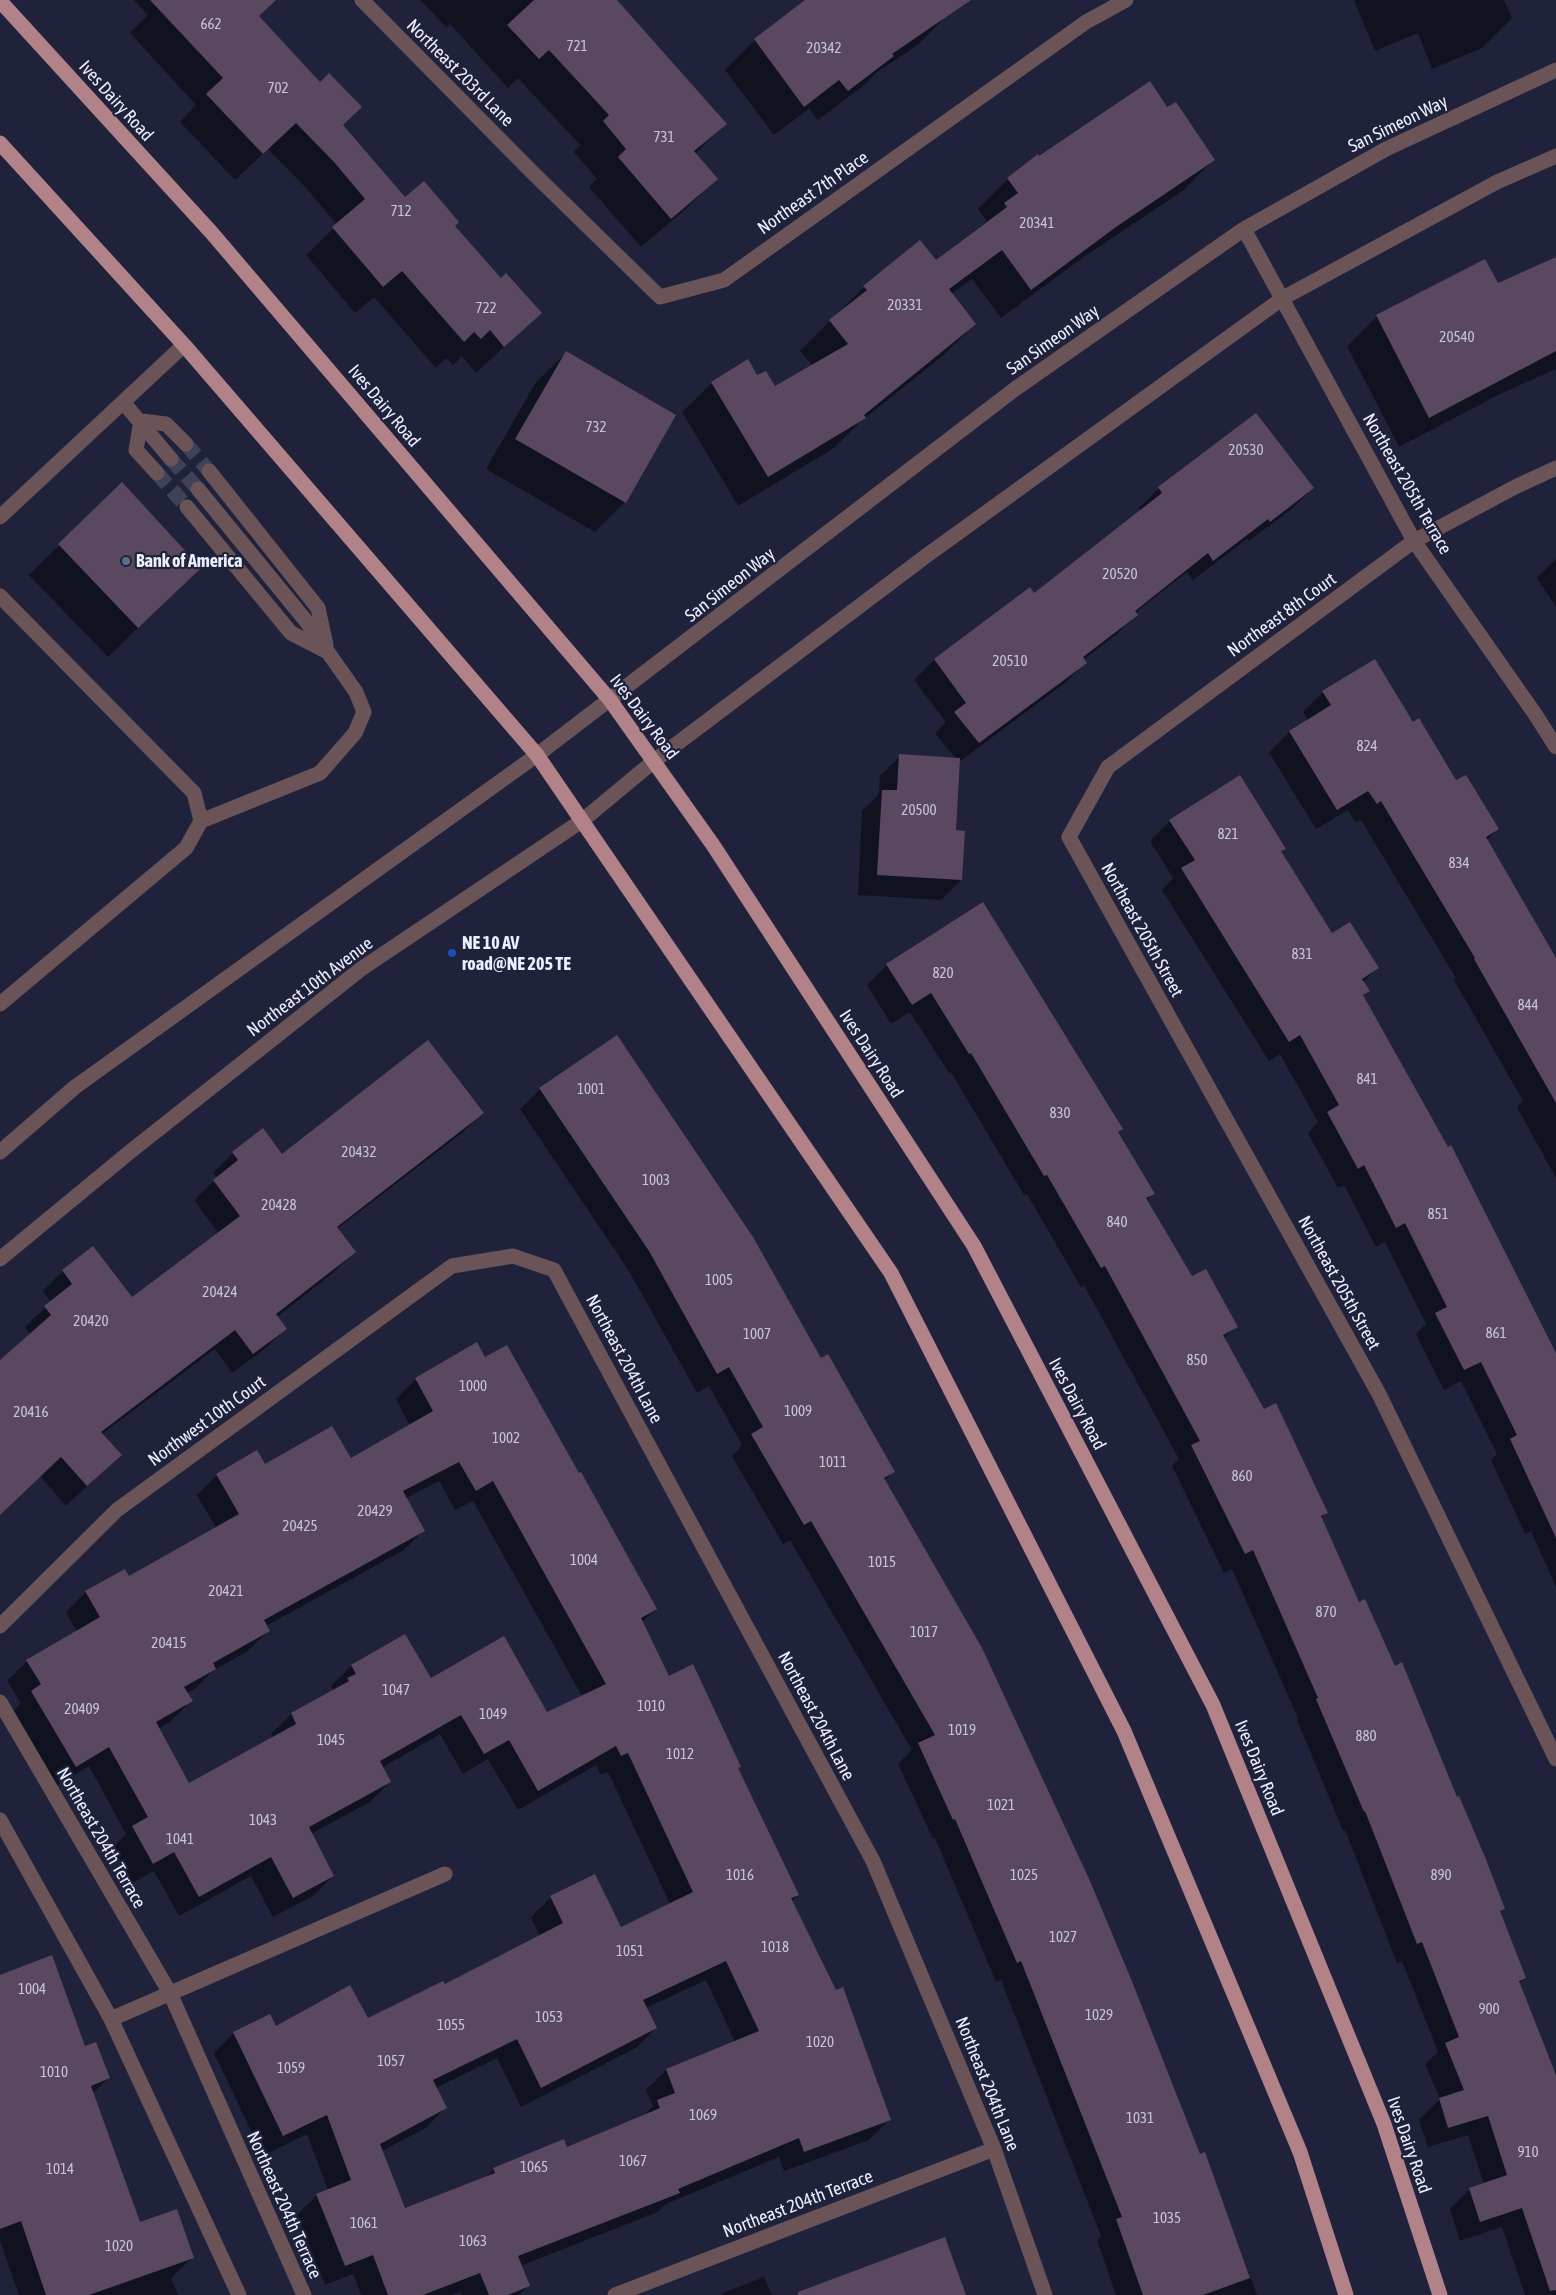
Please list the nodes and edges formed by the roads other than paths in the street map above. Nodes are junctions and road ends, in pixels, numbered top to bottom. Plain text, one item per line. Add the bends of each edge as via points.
1 (362, 0) edge
2 (1126, 0) edge
3 (0, 1) edge
4 (1556, 70) edge
5 (0, 143) edge
6 (1556, 156) edge
7 (532, 172) joint
8 (1244, 229) junction
9 (1283, 298) junction
10 (184, 345) junction
11 (123, 402) junction
12 (141, 422) junction
13 (186, 444) tunnel mouth
14 (171, 459) tunnel mouth
15 (1556, 468) edge
16 (210, 471) tunnel mouth
17 (157, 473) tunnel mouth
18 (198, 489) tunnel mouth
19 (187, 507) tunnel mouth
20 (0, 517) edge
21 (1414, 541) junction
22 (0, 596) edge
23 (328, 652) junction
24 (610, 700) junction
25 (1556, 747) edge
26 (537, 755) junction
27 (654, 761) junction
28 (583, 820) junction
29 (201, 821) junction
30 (1069, 837) joint
31 (0, 1004) edge
32 (0, 1152) edge
33 (0, 1259) edge
34 (452, 1266) joint
35 (0, 1626) edge
36 (0, 1702) edge
37 (1556, 1759) edge
38 (0, 1820) edge
39 (445, 1874) dead end
40 (170, 1993) junction
41 (111, 2019) junction
42 (994, 2149) junction
43 (239, 2295) edge
44 (304, 2295) edge
45 (615, 2295) edge
46 (1046, 2295) edge
47 (1346, 2295) edge
48 (1440, 2295) edge

1 - 7 street, Northeast 203rd Lane
2 - 7 street, Northeast 7th Place via 1086,22 724,280 660,297
3 - 24 main road, Ives Dairy Road via 211,232
4 - 8 street, San Simeon Way via 1386,149
5 - 10 main road
6 - 9 street via 1497,182
8 - 9 street, Northeast 205th Terrace
8 - 24 street, San Simeon Way via 1015,389
9 - 21 street, Northeast 205th Terrace
9 - 27 street via 926,556
10 - 11 street
10 - 26 main road
11 - 12 street
11 - 20 street
12 - 13 street via 166,424
12 - 14 street
12 - 17 street via 136,450
15 - 21 street, Northeast 8th Court
16 - 23 street via 318,608
18 - 23 street
19 - 23 street via 291,633
21 - 25 street, Northeast 205th Terrace
21 - 30 street, Northeast 8th Court via 1108,766
22 - 29 street via 194,793
23 - 29 street via 356,692 364,712 355,733 320,772
24 - 26 street
24 - 27 main road, Ives Dairy Road
26 - 28 main road
26 - 32 street via 74,1087
27 - 28 street, Northeast 10th Avenue
27 - 48 main road, Ives Dairy Road via 713,845 974,1246 1213,1705 1384,2124
28 - 33 street, Northeast 10th Avenue via 360,969
28 - 47 main road via 891,1273 1124,1731 1300,2152
29 - 31 street via 186,848
30 - 37 street, Northeast 205th Street via 1380,1394
34 - 35 street, Northwest 10th Court via 117,1510
34 - 42 street, Northeast 204th Lane via 513,1256 554,1270 873,1861
36 - 40 street, Northeast 204th Terrace
38 - 41 street
39 - 40 street
40 - 41 street
40 - 44 street, Northeast 204th Terrace
41 - 43 street
42 - 45 street, Northeast 204th Terrace
42 - 46 street, Northeast 204th Lane

